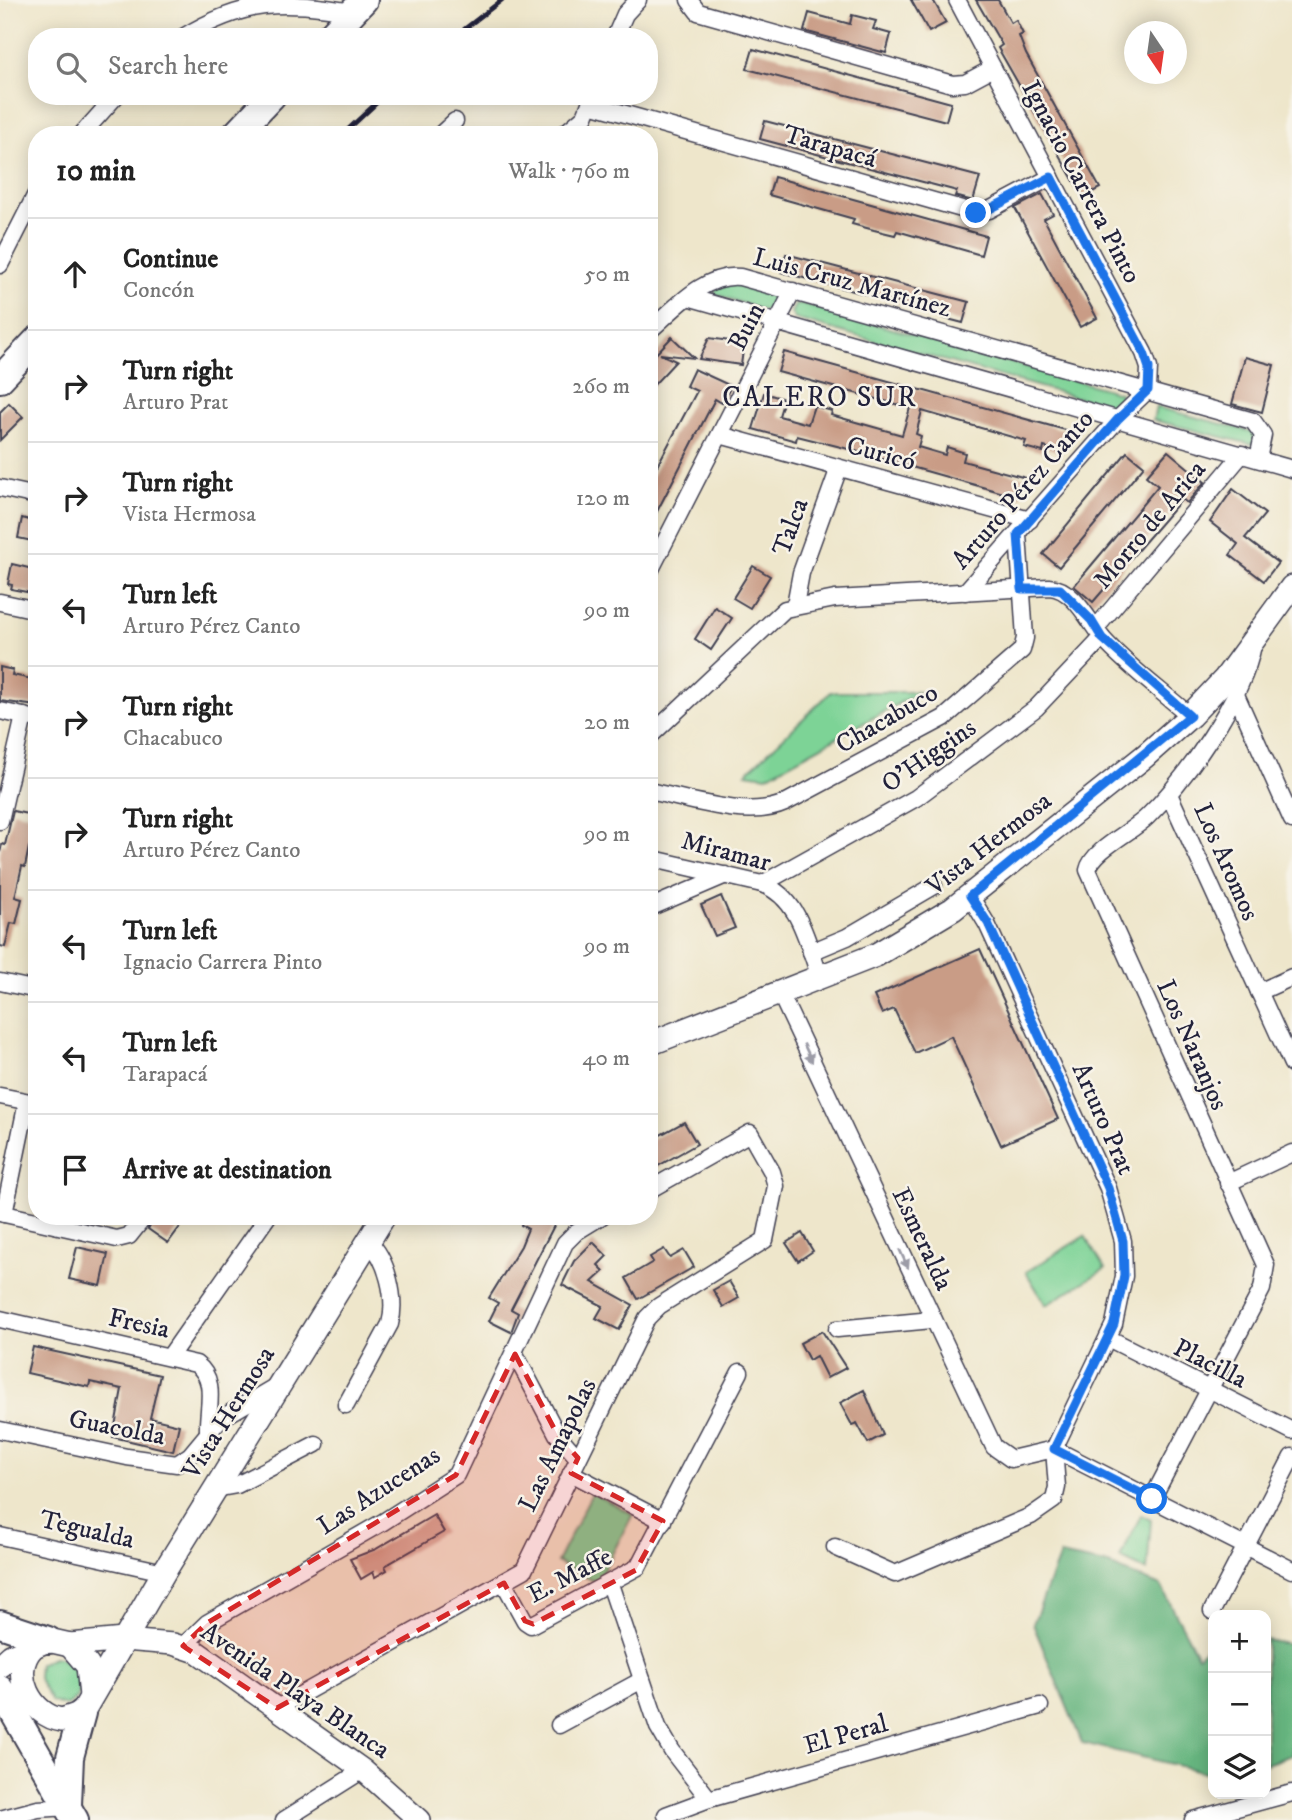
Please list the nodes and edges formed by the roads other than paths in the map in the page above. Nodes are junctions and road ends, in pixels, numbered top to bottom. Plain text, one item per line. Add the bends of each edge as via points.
1 (638, 0) edge
2 (689, 0) edge
3 (957, 0) edge
4 (248, 1) edge
5 (358, 6) edge
6 (197, 28) edge
7 (337, 28) edge
8 (619, 28) edge
9 (993, 68) junction
10 (108, 105) edge
11 (263, 105) edge
12 (589, 105) edge
13 (609, 105) edge
14 (454, 121) dead end
15 (89, 126) edge
16 (243, 126) edge
17 (449, 126) edge
18 (574, 126) edge
19 (1051, 177) junction
20 (28, 210) edge
21 (0, 265) edge
22 (793, 291) junction
23 (688, 297) junction
24 (778, 322) junction
25 (658, 323) edge
26 (28, 349) edge
27 (0, 379) edge
28 (1148, 390) junction
29 (1118, 419) junction
30 (720, 435) junction
31 (1250, 457) junction
32 (839, 468) junction
33 (1292, 469) edge
34 (0, 488) edge
35 (28, 494) edge
36 (1030, 520) junction
37 (1018, 534) junction
38 (658, 556) edge
39 (1292, 587) edge
40 (1022, 589) junction
41 (965, 592) junction
42 (0, 602) edge
43 (795, 605) junction
44 (28, 608) edge
45 (1099, 633) junction
46 (1254, 641) junction
47 (1237, 697) junction
48 (0, 711) edge
49 (1190, 716) junction
50 (28, 718) edge
51 (28, 725) edge
52 (658, 728) edge
53 (658, 794) edge
54 (1169, 794) junction
55 (1292, 820) edge
56 (0, 821) edge
57 (658, 860) edge
58 (726, 876) junction
59 (762, 884) junction
60 (934, 886) dead end
61 (970, 896) junction
62 (658, 904) edge
63 (811, 952) junction
64 (820, 977) junction
65 (1292, 977) edge
66 (0, 982) edge
67 (28, 988) edge
68 (779, 991) junction
69 (1259, 992) junction
70 (658, 1040) edge
71 (1292, 1065) edge
72 (0, 1096) edge
73 (28, 1102) edge
74 (28, 1118) edge
75 (1292, 1153) edge
76 (1228, 1183) junction
77 (658, 1185) edge
78 (2, 1213) edge
79 (28, 1219) edge
80 (55, 1225) edge
81 (138, 1225) edge
82 (262, 1225) edge
83 (378, 1225) edge
84 (577, 1225) edge
85 (368, 1241) junction
86 (0, 1319) edge
87 (932, 1320) junction
88 (837, 1329) dead end
89 (1108, 1338) junction
90 (515, 1354) junction
91 (170, 1356) junction
92 (740, 1372) dead end
93 (280, 1384) junction
94 (1207, 1391) junction
95 (346, 1405) dead end
96 (0, 1430) edge
97 (208, 1431) junction
98 (1292, 1431) edge
99 (316, 1444) dead end
100 (1054, 1449) junction
101 (1292, 1457) edge
102 (575, 1466) junction
103 (215, 1489) junction
104 (1152, 1499) junction
105 (663, 1521) junction
106 (0, 1535) edge
107 (835, 1547) dead end
108 (1246, 1548) junction
109 (1292, 1570) edge
110 (164, 1572) junction
111 (504, 1583) junction
112 (610, 1584) junction
113 (1213, 1610) edge
114 (0, 1624) edge
115 (124, 1640) junction
116 (50, 1644) junction
117 (183, 1646) junction
118 (0, 1666) edge
119 (642, 1680) junction
120 (0, 1689) edge
121 (1040, 1706) dead end
122 (277, 1708) junction
123 (77, 1710) junction
124 (9, 1721) edge
125 (559, 1725) dead end
126 (363, 1770) junction
127 (1292, 1793) edge
128 (709, 1799) junction
129 (40, 1814) edge
130 (71, 1814) edge
131 (666, 1815) dead end
132 (0, 1819) edge
133 (285, 1820) edge
134 (419, 1820) edge
135 (1192, 1820) edge

1 - 8 street
2 - 9 street via 698,12 951,84 965,83
3 - 9 street, Ignacio Carrera Pinto
4 - 5 street
4 - 6 street
5 - 7 main road
9 - 19 street, Ignacio Carrera Pinto
10 - 15 street
11 - 16 main road
12 - 18 street
13 - 19 street, Tarapacá via 976,213
14 - 17 street
19 - 28 street, Ignacio Carrera Pinto via 1144,353
20 - 21 street
22 - 23 street, Luis Cruz Martínez via 728,276 710,281
22 - 24 street, Buin
22 - 28 street, Luis Cruz Martínez
23 - 24 street
23 - 25 street, Luis Cruz Martínez
24 - 29 street
24 - 30 street, Buin
26 - 27 main road
28 - 29 street, Arturo Pérez Canto
28 - 31 street, Luis Cruz Martínez via 1253,421 1263,435
29 - 31 street
29 - 36 street, Arturo Pérez Canto
30 - 32 street, Curicó
30 - 38 street, Buin
31 - 33 street
31 - 45 street, Morro de Arica
32 - 36 street, Curicó
32 - 43 street, Talca via 801,573
34 - 35 street
36 - 37 street, Arturo Pérez Canto
37 - 40 street, Chacabuco
37 - 41 street, Arturo Pérez Canto
39 - 46 main road, Vista Hermosa
40 - 41 street, Arturo Pérez Canto
40 - 45 street, Arturo Pérez Canto via 1060,589
40 - 53 street, Chacabuco via 1025,638 1020,654 957,707 918,732 768,810 750,811
41 - 43 street, Arturo Pérez Canto
42 - 44 street
43 - 52 street, Arturo Pérez Canto via 773,617
45 - 49 street, Arturo Pérez Canto
45 - 59 street, O'Higgins via 1036,708 926,790
46 - 47 street, Los Naranjos
46 - 49 main road, Vista Hermosa
47 - 54 street, Los Naranjos
47 - 55 street
48 - 50 street
49 - 61 main road, Vista Hermosa
51 - 56 street
54 - 69 street, Los Aromos
54 - 76 street, Los Naranjos via 1138,826 1093,858 1088,870
57 - 58 street, Miramar
58 - 59 street, Miramar
58 - 62 street
59 - 63 street, Miramar via 791,904
60 - 63 street via 847,937
61 - 64 main road, Vista Hermosa via 884,951
61 - 89 street, Arturo Prat via 988,923 1115,1205 1124,1276
63 - 64 street, Miramar
64 - 68 main road, Vista Hermosa
65 - 69 street
66 - 67 street
68 - 70 main road, Vista Hermosa
68 -> 87 street, Esmeralda
69 - 71 street, Los Aromos
72 - 73 street
74 - 78 street
75 - 76 street
76 - 94 street, Los Naranjos via 1267,1273
77 - 102 street, Las Amapolas via 750,1133 776,1186 765,1240 651,1313
78 - 79 street
80 - 81 street via 117,1239 129,1236
82 - 91 street
83 - 85 main road, Vista Hermosa
84 - 90 street, Las Azucenas via 516,1343
85 - 93 main road, Vista Hermosa
85 - 95 street via 382,1259 393,1313
86 - 91 street, Fresia
87 - 88 street
87 - 100 street, Esmeralda via 994,1447 1010,1459
89 - 94 street, Placilla
89 - 100 street, Arturo Prat
90 - 102 street
90 - 117 street, Las Azucenas via 464,1463 452,1479 207,1623
91 - 97 street, Fresia via 196,1363 206,1373
92 - 105 street
93 - 97 street, Guacolda via 233,1409
93 - 103 main road, Vista Hermosa
94 - 98 street, Placilla
94 - 104 street, Los Naranjos
96 - 97 street, Guacolda via 172,1464 186,1459
99 - 103 street via 237,1485
100 - 104 street
100 - 107 street via 1054,1500 1031,1516 971,1543 895,1574
101 - 108 street
102 - 105 street
102 - 111 street, Las Amapolas via 527,1565
103 - 110 main road, Vista Hermosa
104 - 108 street
105 - 112 street, E. Maffe via 638,1567
106 - 110 street, Tegualda
108 - 109 street
108 - 113 street
110 - 115 main road, Vista Hermosa
111 - 112 street, E. Maffe via 531,1625
111 - 122 street, Las Amapolas
112 - 119 street
114 - 116 main road
115 - 116 main road
115 - 117 street, Avenida Playa Blanca
115 - 123 main road, Vista Hermosa
116 - 118 main road via 11,1656
116 - 123 main road via 88,1667
116 - 123 main road via 22,1663 22,1681 39,1710
117 - 122 street, Avenida Playa Blanca
119 - 125 street
119 - 128 street via 666,1741
120 - 124 main road
121 - 128 street, El Peral
122 - 126 street, Avenida Playa Blanca
123 - 124 main road
123 - 130 main road via 70,1757
124 - 130 main road
126 - 133 street
126 - 134 street, Avenida Playa Blanca
127 - 135 street
128 - 131 street, El Peral
129 - 130 street
129 - 132 street

